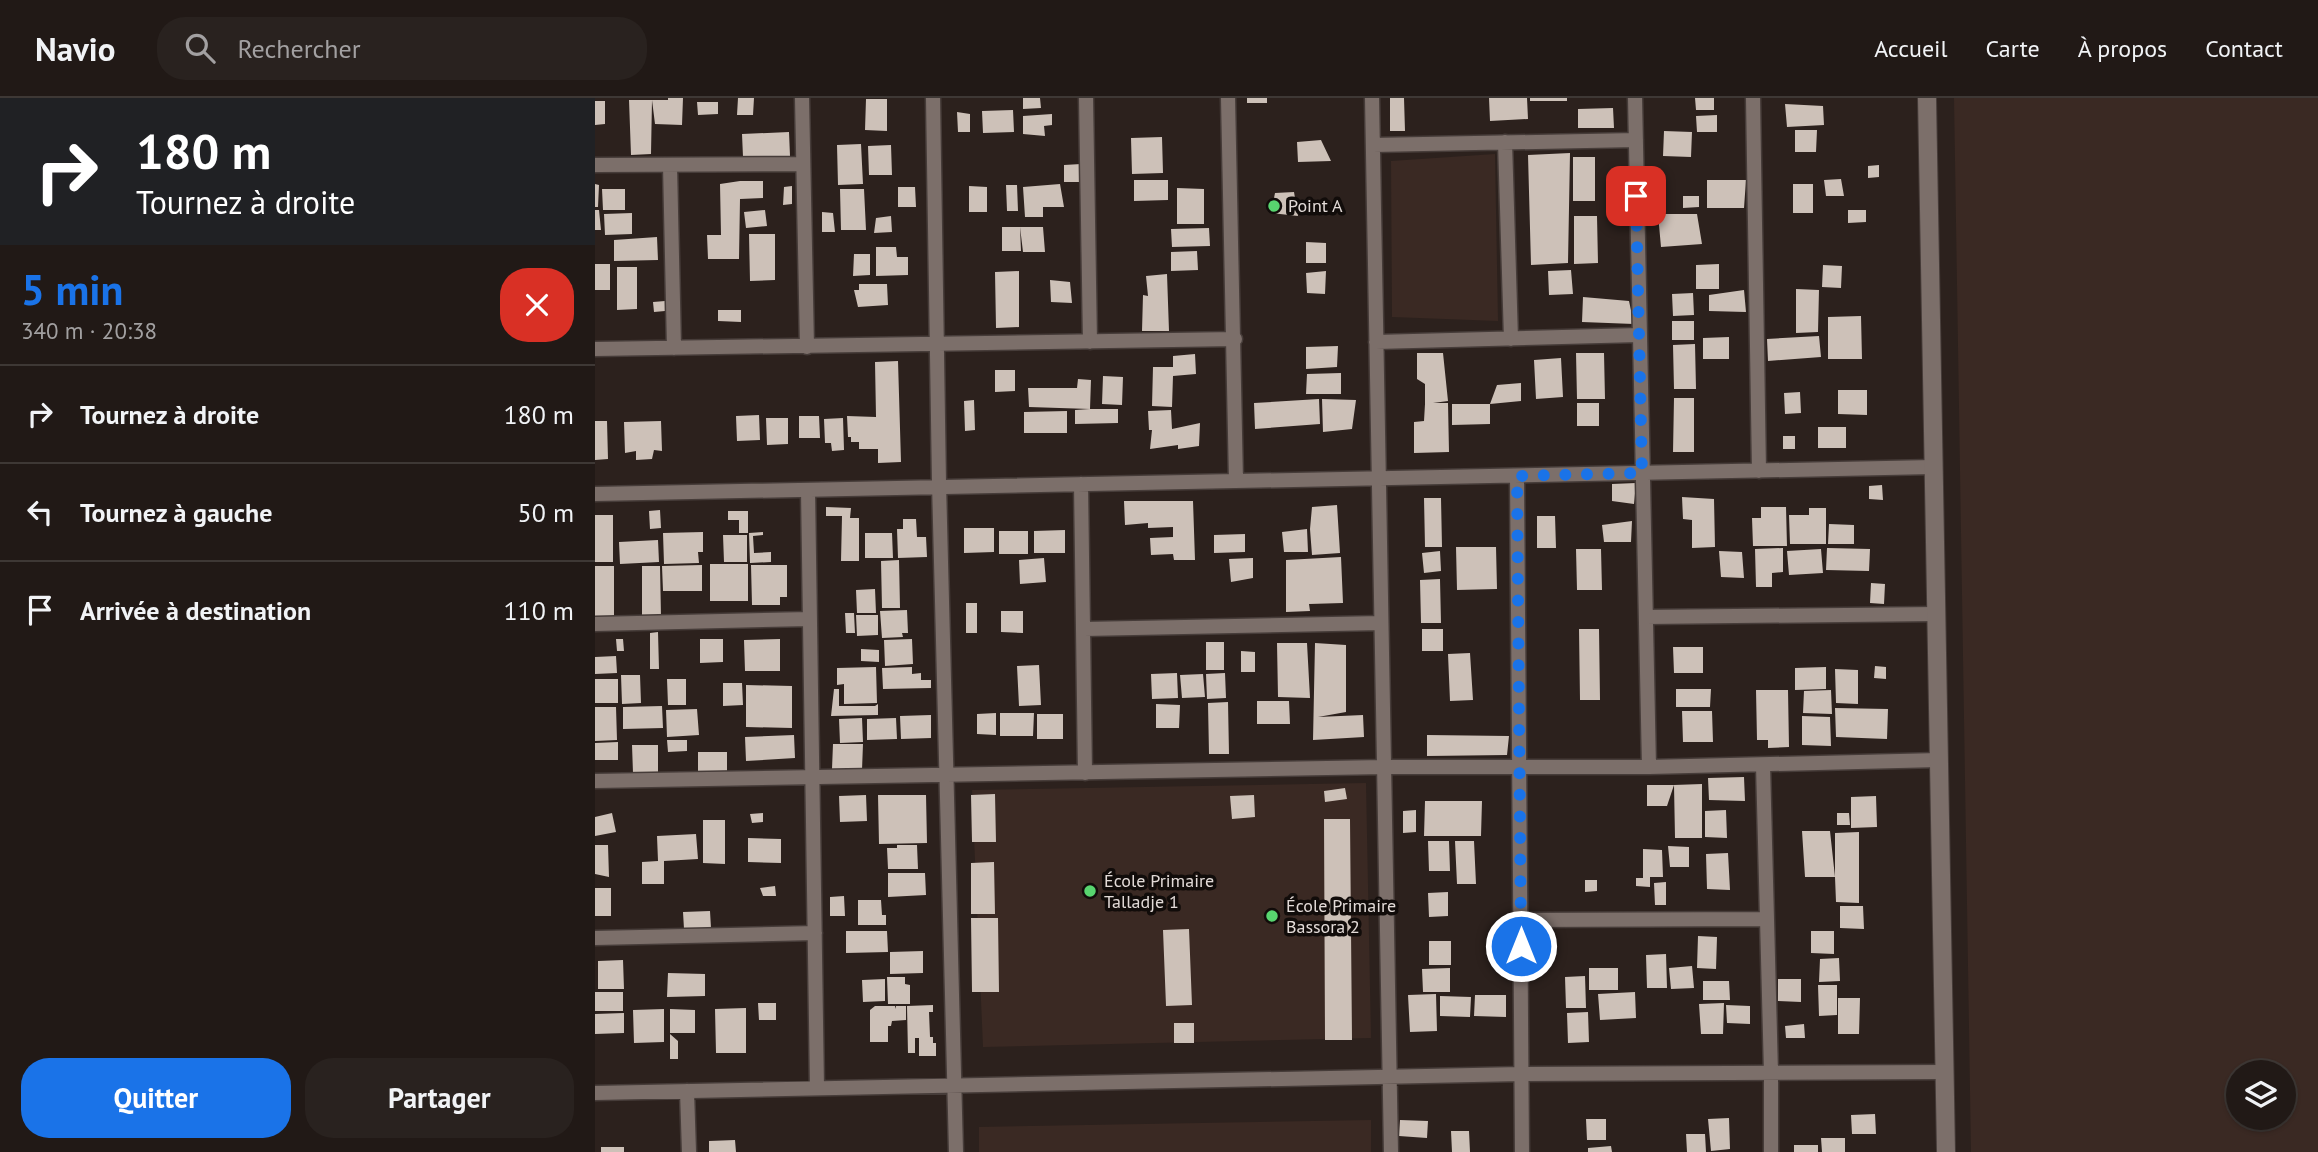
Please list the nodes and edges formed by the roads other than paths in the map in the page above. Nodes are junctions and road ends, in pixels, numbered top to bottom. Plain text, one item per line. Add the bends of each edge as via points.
1 (802, 98) edge
2 (933, 98) edge
3 (1086, 98) edge
4 (1228, 98) edge
5 (1372, 98) edge
6 (1635, 98) edge
7 (1753, 98) edge
8 (1927, 98) edge
9 (1636, 140) junction
10 (1505, 142) junction
11 (1373, 145) junction
12 (803, 164) junction
13 (595, 165) edge
14 (670, 165) junction
15 (1639, 335) junction
16 (1234, 339) junction
17 (1511, 339) junction
18 (1090, 342) junction
19 (1376, 342) junction
20 (937, 344) junction
21 (807, 347) junction
22 (674, 348) junction
23 (595, 349) edge
24 (1933, 467) junction
25 (1759, 471) junction
26 (1642, 473) junction
27 (1517, 476) junction
28 (1378, 478) junction
29 (1235, 481) junction
30 (1081, 484) junction
31 (940, 487) junction
32 (808, 490) junction
33 (595, 494) edge
34 (1936, 614) junction
35 (1646, 617) junction
36 (810, 619) junction
37 (1381, 623) junction
38 (595, 624) edge
39 (1084, 629) junction
40 (1939, 760) junction
41 (1763, 765) junction
42 (1384, 767) junction
43 (1520, 767) junction
44 (1649, 767) junction
45 (1085, 773) junction
46 (947, 776) junction
47 (813, 777) junction
48 (595, 781) edge
49 (1767, 919) junction
50 (1521, 920) junction
51 (815, 933) junction
52 (595, 938) edge
53 (1944, 1072) junction
54 (1771, 1073) junction
55 (1521, 1074) junction
56 (1389, 1077) junction
57 (954, 1086) junction
58 (817, 1088) junction
59 (687, 1091) junction
60 (595, 1093) edge
61 (689, 1152) edge
62 (956, 1152) edge
63 (1391, 1152) edge
64 (1522, 1152) edge
65 (1771, 1152) edge
66 (1946, 1152) edge

1 - 12 street
2 - 20 street
3 - 18 street
4 - 16 street
5 - 11 street
6 - 9 street
7 - 25 street
8 - 24 street
9 - 10 street
9 - 15 street
10 - 11 street
10 - 17 street
11 - 19 street
12 - 14 street
12 - 21 street
13 - 14 street
14 - 22 street
15 - 17 street
15 - 26 street
16 - 18 street
16 - 29 street
17 - 19 street
18 - 20 street
19 - 28 street
20 - 21 street
20 - 31 street
21 - 22 street
22 - 23 street
24 - 25 street
24 - 34 street
25 - 26 street
26 - 27 street
26 - 35 street
27 - 28 street
27 - 43 street
28 - 29 street
28 - 37 street
29 - 30 street
30 - 31 street
30 - 39 street
31 - 32 street
31 - 46 street
32 - 33 street
32 - 36 street
34 - 35 street
34 - 40 street
35 - 44 street
36 - 38 street
36 - 47 street
37 - 39 street
37 - 42 street
39 - 45 street
40 - 41 street
40 - 53 street
41 - 44 street
41 - 49 street
42 - 43 street
42 - 45 street
42 - 56 street
43 - 44 street
43 - 50 street
45 - 46 street
46 - 47 street
46 - 57 street
47 - 48 street
47 - 51 street
49 - 50 street
49 - 54 street
50 - 55 street
51 - 52 street
51 - 58 street
53 - 54 street
53 - 66 street
54 - 55 street
54 - 65 street
55 - 56 street
55 - 64 street
56 - 57 street
56 - 63 street
57 - 58 street
57 - 62 street
58 - 59 street
59 - 60 street
59 - 61 street

